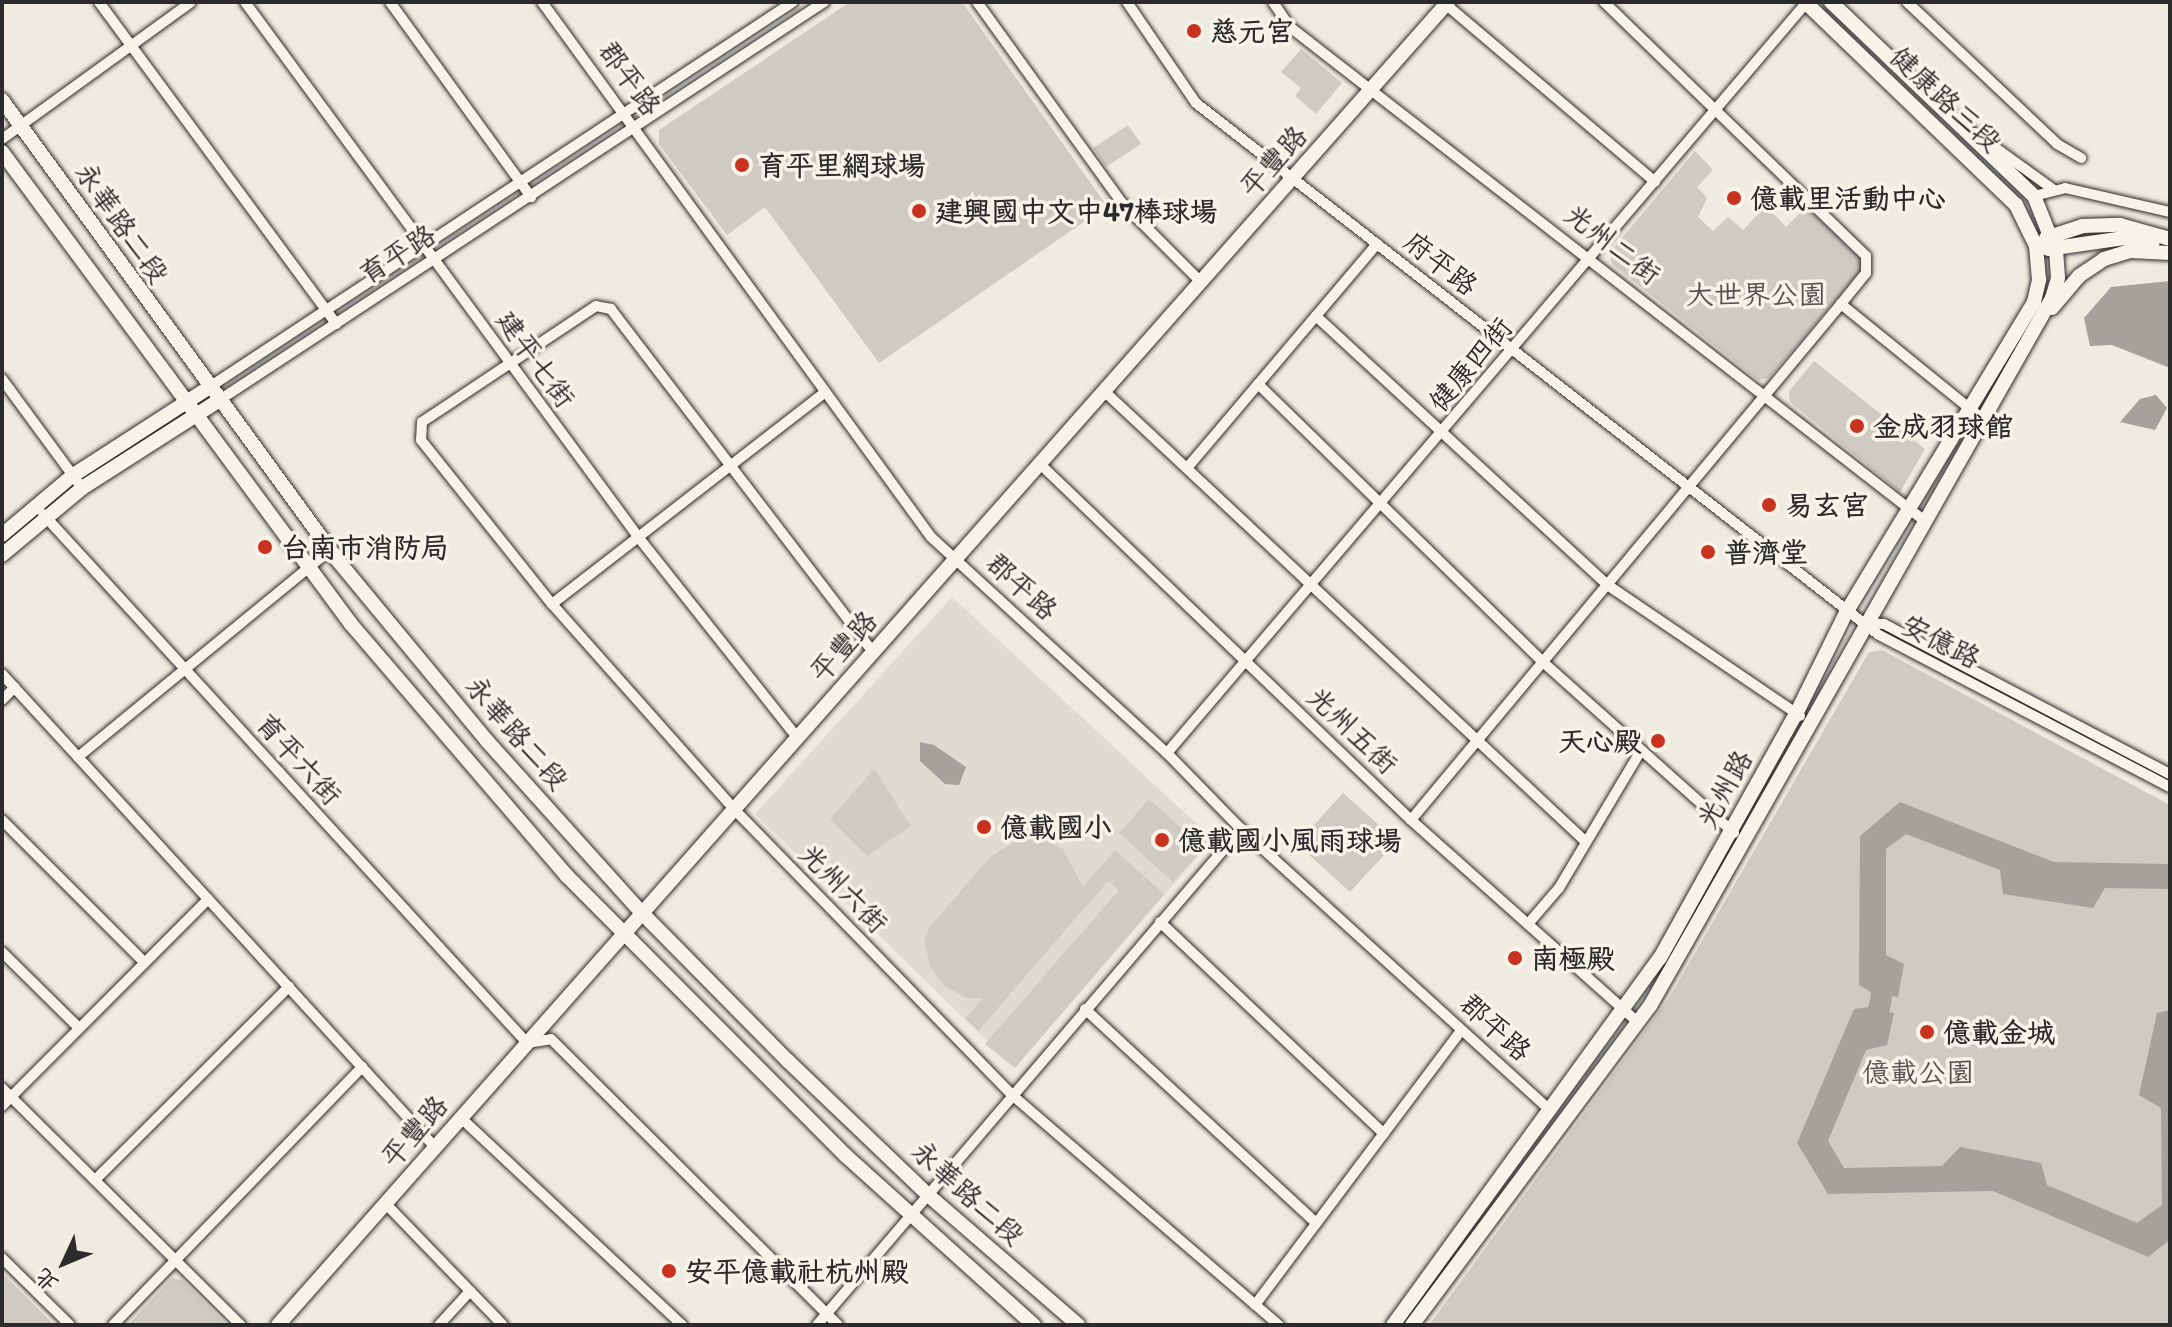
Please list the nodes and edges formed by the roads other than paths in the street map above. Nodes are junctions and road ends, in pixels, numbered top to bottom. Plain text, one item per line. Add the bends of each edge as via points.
1 (99, 2) edge
2 (191, 2) edge
3 (245, 2) edge
4 (390, 2) edge
5 (542, 2) edge
6 (793, 2) edge
7 (824, 2) edge
8 (977, 2) edge
9 (1127, 2) edge
10 (1273, 2) edge
11 (1604, 2) edge
12 (1806, 2) edge
13 (1831, 2) edge
14 (1907, 2) edge
15 (1446, 3) edge
16 (131, 45) junction
17 (1371, 89) junction
18 (2, 100) edge
19 (1715, 110) junction
20 (624, 114) junction
21 (1948, 114) junction
22 (21, 125) junction
23 (635, 129) junction
24 (2, 139) edge
25 (2, 152) edge
26 (2081, 158) dead end
27 (1293, 178) junction
28 (1655, 182) junction
29 (520, 183) junction
30 (2054, 190) junction
31 (2034, 196) junction
32 (531, 197) junction
33 (2170, 212) edge
34 (2053, 233) junction
35 (2170, 239) edge
36 (1377, 244) junction
37 (2170, 245) edge
38 (424, 246) junction
39 (2036, 246) junction
40 (2056, 251) junction
41 (2170, 253) edge
42 (1591, 257) junction
43 (434, 260) junction
44 (1201, 282) junction
45 (1841, 304) junction
46 (328, 310) junction
47 (1316, 316) junction
48 (336, 324) junction
49 (2037, 332) junction
50 (1513, 350) junction
51 (509, 363) junction
52 (2, 379) edge
53 (1258, 384) junction
54 (208, 388) junction
55 (1104, 391) junction
56 (825, 392) junction
57 (1768, 395) junction
58 (218, 401) junction
59 (184, 402) junction
60 (1968, 408) junction
61 (194, 415) junction
62 (1985, 421) junction
63 (1445, 431) junction
64 (733, 463) junction
65 (1040, 464) junction
66 (1187, 468) junction
67 (77, 482) junction
68 (1691, 489) junction
69 (1382, 505) junction
70 (36, 507) junction
71 (1907, 509) junction
72 (47, 518) junction
73 (1926, 522) junction
74 (2, 535) edge
75 (639, 538) junction
76 (330, 550) junction
77 (2, 555) edge
78 (955, 560) junction
79 (308, 569) junction
80 (1314, 586) junction
81 (1609, 586) junction
82 (552, 604) junction
83 (1847, 611) junction
84 (1868, 623) junction
85 (873, 652) junction
86 (1245, 660) junction
87 (1544, 663) junction
88 (184, 669) junction
89 (2, 674) edge
90 (15, 687) junction
91 (2, 700) edge
92 (1796, 714) junction
93 (1812, 724) junction
94 (797, 737) junction
95 (1477, 742) junction
96 (1640, 752) junction
97 (1167, 753) junction
98 (78, 757) junction
99 (2170, 774) edge
100 (2170, 787) edge
101 (734, 809) junction
102 (2, 820) edge
103 (1411, 820) junction
104 (1241, 829) junction
105 (1730, 831) junction
106 (1745, 839) junction
107 (1586, 842) junction
108 (208, 899) junction
109 (641, 912) junction
110 (1160, 922) junction
111 (1528, 924) junction
112 (622, 935) junction
113 (2, 952) edge
114 (144, 962) junction
115 (289, 987) junction
116 (1085, 1009) junction
117 (1625, 1011) junction
118 (1639, 1023) junction
119 (79, 1028) junction
120 (1461, 1031) junction
121 (527, 1043) junction
122 (362, 1067) junction
123 (2, 1088) edge
124 (1011, 1094) junction
125 (11, 1097) junction
126 (2, 1106) edge
127 (1551, 1111) junction
128 (461, 1118) junction
129 (1563, 1122) junction
130 (1384, 1134) junction
131 (435, 1147) junction
132 (95, 1180) junction
133 (927, 1194) junction
134 (385, 1203) junction
135 (908, 1215) junction
136 (1316, 1223) junction
137 (2, 1258) edge
138 (176, 1261) junction
139 (470, 1291) junction
140 (1255, 1305) junction
141 (826, 1314) junction
142 (70, 1325) edge
143 (113, 1325) edge
144 (241, 1325) edge
145 (278, 1325) edge
146 (439, 1325) edge
147 (503, 1325) edge
148 (682, 1325) edge
149 (817, 1325) edge
150 (838, 1325) edge
151 (1034, 1325) edge
152 (1078, 1325) edge
153 (1279, 1325) edge
154 (1393, 1325) edge
155 (1412, 1325) edge

1 - 16 street
2 - 16 street
3 - 38 street, 建平七街
4 - 29 street
5 - 20 street, 郡平路
6 - 20 street, 育平路
7 - 23 street, 育平路
8 - 44 street via 1122,203
9 - 27 street, 府平路 via 1196,103
10 - 17 street, 光州二街 via 1290,27
11 - 19 street
12 - 19 street, 健康四街
12 - 39 street, 健康路三段 via 1991,177 2016,205
13 - 21 street, 健康路三段
14 - 26 street via 2057,144
15 - 17 street, 平豐路
15 - 28 street
16 - 22 street
16 - 46 street
17 - 27 street, 平豐路
17 - 42 street, 光州二街
18 - 22 street, 永華路二段
19 - 28 street, 健康四街
19 - 45 street via 1866,256 1866,273
20 - 23 street, 郡平路
20 - 29 street, 育平路
21 - 30 street
21 - 31 street, 健康路三段
22 - 24 street
22 - 54 street, 永華路二段
23 - 32 street, 育平路
23 - 56 street, 郡平路
25 - 59 street, 永華路二段
27 - 36 street, 府平路
27 - 44 street, 平豐路
28 - 42 street, 健康四街
29 - 32 street
29 - 38 street, 育平路
30 - 31 street
30 - 33 street
31 - 34 street, 健康路三段
32 - 43 street, 育平路
34 - 35 street via 2120,225
34 - 39 street
34 - 40 street, 健康路三段
36 - 47 street
36 - 50 street, 府平路
37 - 40 street via 2124,238
38 - 43 street, 建平七街
38 - 46 street, 育平路
39 - 40 street
39 - 60 street, 光州路 via 2039,280 2034,302
40 - 49 street, 光州路 via 2058,278
41 - 49 street via 2131,251 2104,259 2079,276
42 - 50 street, 健康四街
42 - 57 street, 光州二街
43 - 48 street, 育平路
43 - 51 street, 建平七街
44 - 55 street, 平豐路
45 - 57 street
45 - 60 street
46 - 48 street
46 - 54 street, 育平路
47 - 53 street
47 - 63 street
48 - 58 street, 育平路
49 - 62 street, 光州路
50 - 63 street, 健康四街
50 - 68 street, 府平路
51 - 64 street via 596,306 611,309
51 - 75 street, 建平七街
51 - 82 street, 光州六街 via 422,422 421,440
52 - 67 street
53 - 66 street
53 - 69 street
54 - 58 street, 永華路二段
54 - 59 street, 育平路
55 - 65 street, 平豐路
55 - 66 street
56 - 64 street
56 - 78 street, 郡平路 via 931,537
57 - 68 street
57 - 71 street, 光州二街
58 - 61 street, 育平路
58 - 76 street, 永華路二段
59 - 61 street, 永華路二段
59 - 67 street, 育平路
60 - 62 street
60 - 71 street, 光州路
61 - 67 street, 育平路
61 - 79 street, 永華路二段
62 - 73 street, 光州路
63 - 69 street, 健康四街
63 - 81 street
64 - 75 street
64 - 85 street
65 - 78 street, 平豐路
65 - 86 street, 光州五街
66 - 80 street
67 - 70 street, 育平路
67 - 72 street, 育平路
68 - 81 street
68 - 83 street, 府平路
69 - 80 street, 健康四街
69 - 87 street
70 - 72 street, 育平六街
70 - 74 street, 育平路
71 - 73 street, 光州二街
71 - 83 street, 光州路
72 - 77 street, 育平路
72 - 88 street, 育平六街
73 - 84 street, 光州路
75 - 82 street
75 - 94 street, 建平七街
76 - 79 street
76 - 109 street, 永華路二段 via 487,741
78 - 85 street, 平豐路
78 - 97 street, 郡平路
79 - 88 street
79 - 112 street, 永華路二段 via 395,679
80 - 86 street, 健康四街
80 - 95 street
81 - 87 street
81 - 92 street
82 - 101 street, 光州六街
83 - 84 street, 府平路
83 - 92 street, 光州路
84 - 93 street, 光州路
84 - 99 street, 安億路 via 1884,624
84 - 100 street, 安億路 via 1879,635
85 - 94 street, 平豐路
86 - 97 street, 健康四街
86 - 103 street, 光州五街
87 - 95 street
87 - 96 street
88 - 98 street
88 - 121 street, 育平六街
89 - 90 street
90 - 91 street
90 - 98 street
92 - 93 street
92 - 105 street, 光州路
93 - 106 street, 光州路
94 - 101 street, 平豐路
95 - 103 street
95 - 107 street
96 - 105 street
96 - 107 street
97 - 104 street, 郡平路
98 - 108 street
101 - 109 street, 平豐路
101 - 124 street, 光州六街
102 - 114 street
103 - 111 street, 光州五街
104 - 110 street
104 - 120 street, 郡平路
105 - 106 street
105 - 117 street, 光州路
106 - 118 street, 光州路
107 - 111 street via 1559,888
108 - 114 street
108 - 115 street
109 - 112 street, 平豐路
109 - 133 street, 永華路二段
110 - 116 street
110 - 130 street
111 - 117 street, 光州五街
112 - 121 street, 平豐路
112 - 135 street, 永華路二段
113 - 119 street
114 - 119 street
115 - 122 street
115 - 132 street
116 - 124 street
116 - 136 street
117 - 118 street, 光州五街
117 - 127 street, 光州路
118 - 129 street, 光州路
119 - 125 street
120 - 127 street, 郡平路
120 - 130 street
121 - 128 street, 平豐路
121 - 141 street via 551,1039
122 - 131 street
122 - 138 street
123 - 125 street
124 - 133 street
124 - 140 street, 光州六街
125 - 126 street
125 - 132 street
127 - 129 street, 郡平路
127 - 154 street, 光州路
128 - 131 street, 平豐路
128 - 148 street
129 - 155 street, 光州路
130 - 136 street
131 - 134 street, 平豐路
132 - 138 street
133 - 135 street
133 - 152 street, 永華路二段
134 - 139 street
134 - 145 street, 平豐路
135 - 141 street
135 - 151 street, 永華路二段
136 - 140 street
137 - 142 street
138 - 143 street
138 - 144 street
139 - 146 street
139 - 147 street
140 - 153 street, 光州六街
141 - 149 street
141 - 150 street

